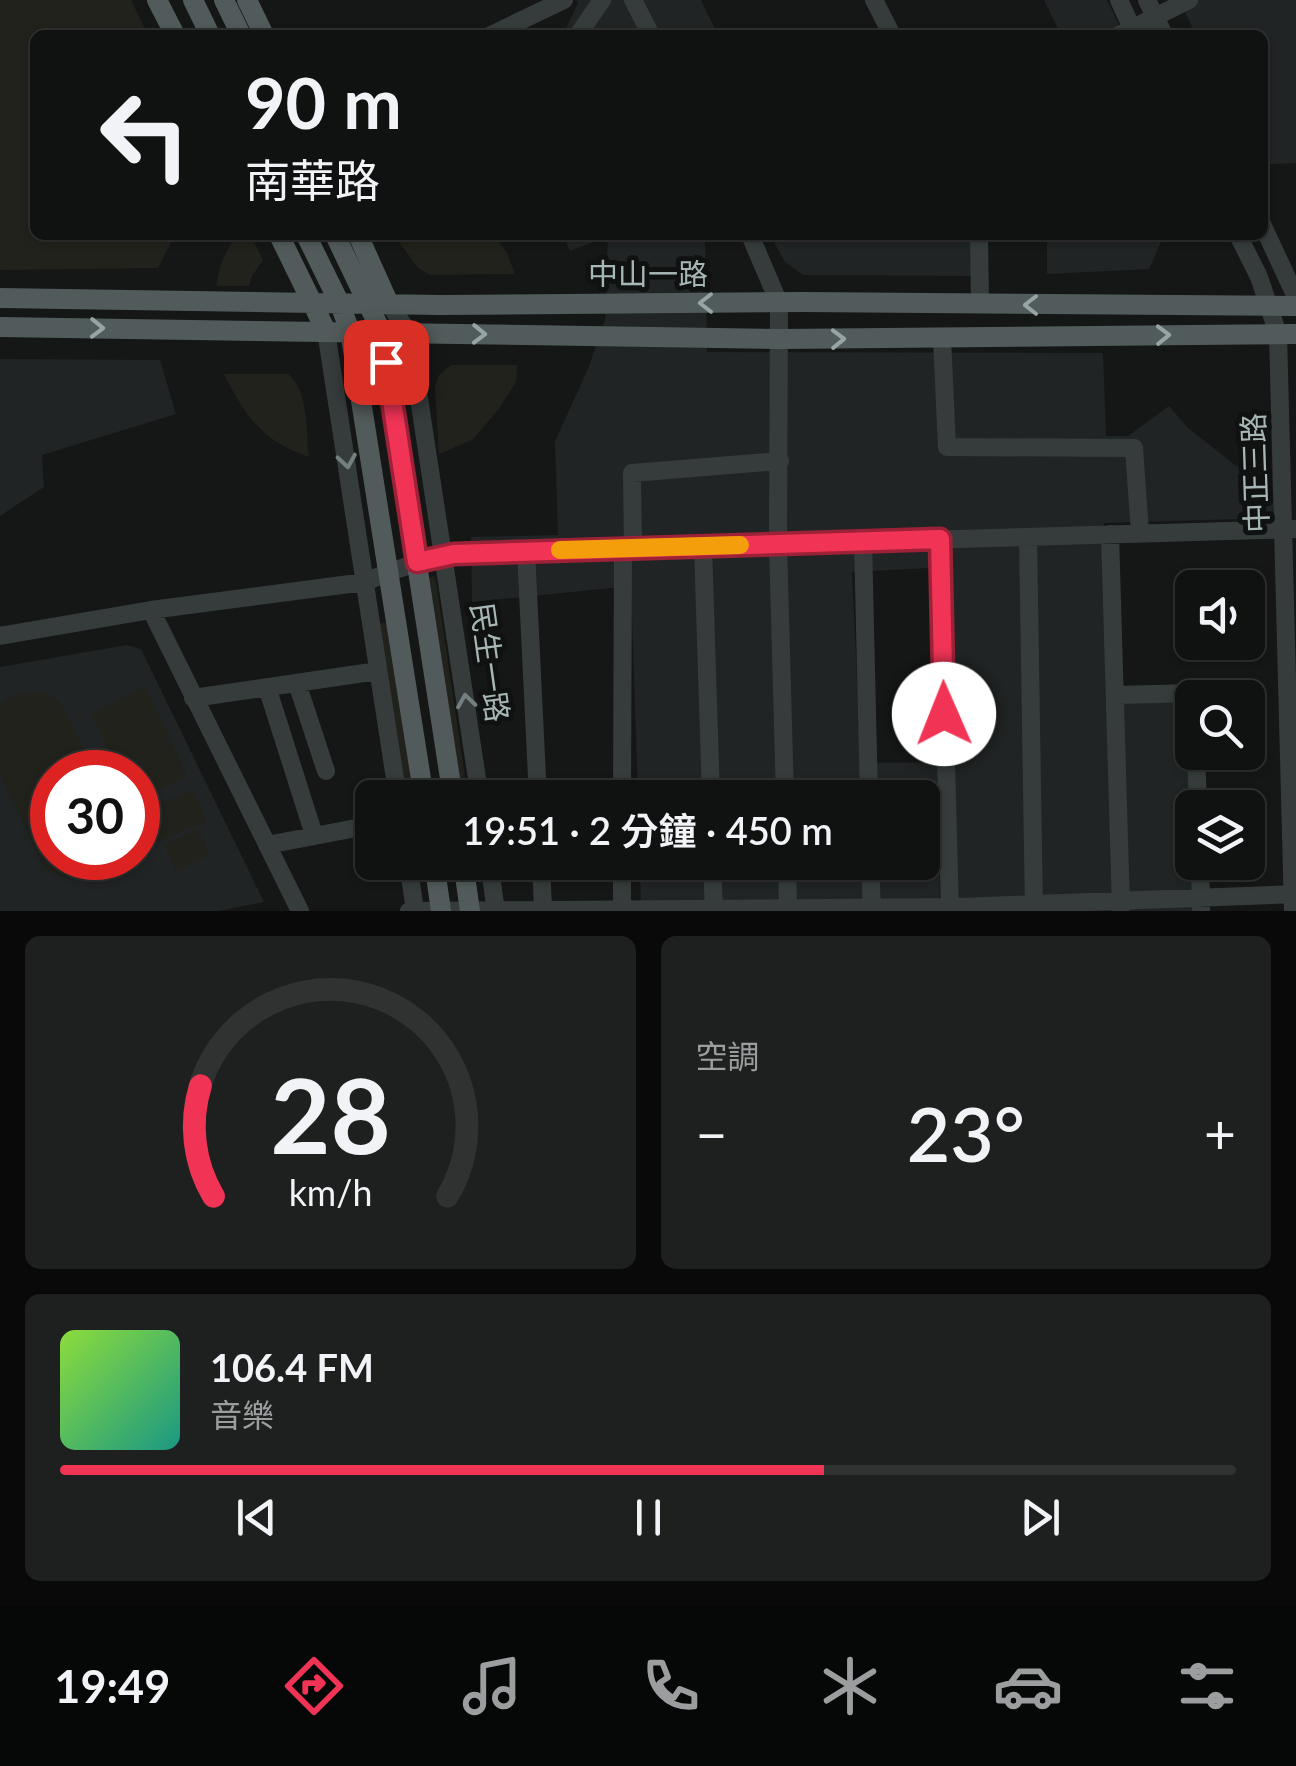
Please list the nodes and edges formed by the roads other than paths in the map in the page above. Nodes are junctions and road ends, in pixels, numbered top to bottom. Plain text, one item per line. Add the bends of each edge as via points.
1 (157, 0) edge
2 (194, 0) edge
3 (224, 0) edge
4 (247, 0) edge
5 (564, 0) edge
6 (602, 0) edge
7 (633, 0) edge
8 (874, 0) edge
9 (1119, 0) edge
10 (1147, 0) edge
11 (1189, 0) edge
12 (1160, 26) edge
13 (172, 30) edge
14 (208, 30) edge
15 (239, 30) edge
16 (262, 30) edge
17 (502, 30) edge
18 (581, 30) edge
19 (648, 30) edge
20 (889, 30) edge
21 (1128, 30) edge
22 (1268, 236) edge
23 (281, 240) edge
24 (308, 240) edge
25 (338, 240) edge
26 (360, 240) edge
27 (752, 240) edge
28 (980, 240) edge
29 (1240, 240) edge
30 (0, 298) edge
31 (1296, 298) edge
32 (312, 302) junction
33 (338, 302) junction
34 (379, 304) junction
35 (779, 304) junction
36 (980, 304) junction
37 (1296, 306) edge
38 (1269, 307) junction
39 (0, 327) edge
40 (326, 331) junction
41 (350, 331) junction
42 (381, 331) junction
43 (409, 333) junction
44 (1287, 334) edge
45 (942, 338) junction
46 (780, 339) junction
47 (780, 461) junction
48 (1289, 529) edge
49 (1140, 533) junction
50 (1110, 534) junction
51 (1028, 536) junction
52 (940, 539) junction
53 (862, 542) junction
54 (778, 544) junction
55 (703, 546) junction
56 (628, 548) junction
57 (526, 552) junction
58 (444, 554) junction
59 (417, 562) junction
60 (390, 572) junction
61 (365, 582) junction
62 (152, 610) junction
63 (0, 636) edge
64 (378, 671) junction
65 (297, 683) junction
66 (267, 687) junction
67 (1175, 694) edge
68 (1116, 695) junction
69 (193, 698) junction
70 (326, 771) dead end
71 (395, 780) edge
72 (421, 780) edge
73 (450, 780) edge
74 (477, 780) edge
75 (537, 780) edge
76 (622, 780) edge
77 (710, 780) edge
78 (785, 780) edge
79 (869, 780) edge
80 (355, 827) edge
81 (314, 835) junction
82 (267, 845) junction
83 (410, 880) edge
84 (437, 880) edge
85 (466, 880) edge
86 (492, 880) edge
87 (542, 880) edge
88 (622, 880) edge
89 (713, 880) edge
90 (787, 880) edge
91 (871, 880) edge
92 (1294, 899) edge
93 (1201, 904) edge
94 (1121, 906) edge
95 (1034, 908) edge
96 (543, 909) edge
97 (872, 909) edge
98 (950, 909) edge
99 (470, 910) edge
100 (496, 910) edge
101 (622, 910) edge
102 (714, 910) edge
103 (788, 910) edge
104 (300, 911) edge
105 (413, 911) edge
106 (441, 911) edge

1 - 13 main road
2 - 14 main road
3 - 15 main road
4 - 16 main road
5 - 17 street
6 - 18 street
7 - 19 street
8 - 20 street
9 - 21 street
10 - 12 street
11 - 12 street
22 - 31 street
23 - 32 main road
24 - 33 main road
25 - 34 main road
26 - 34 main road
27 - 35 street
28 - 36 street
29 - 38 street, 中正三路
30 - 32 main road, 中山一路
32 - 33 main road, 中山一路
32 - 40 main road
33 - 34 main road, 中山一路
33 - 41 main road
35 -> 34 main road, 中山一路
34 - 42 main road, 民生一路
34 - 43 street, 民生一路
35 - 36 main road, 中山一路
35 - 46 street
38 -> 36 main road, 中山一路
37 - 38 main road, 中山一路
38 - 44 street, 中正三路
39 -> 40 main road, 中山一路
40 - 41 main road, 中山一路
40 -> 61 street
41 - 42 main road, 中山一路
41 - 60 main road
42 - 43 main road, 中山一路
42 - 59 main road, 民生一路
43 -> 46 main road, 中山一路
43 - 58 street, 民生一路
45 -> 44 main road, 中山一路
44 - 48 street, 中正三路
46 -> 45 main road, 中山一路
45 - 49 street via 946,446 1134,448
46 - 47 street
47 - 54 street
47 - 56 street via 632,473
48 - 49 street
48 - 92 street, 中正三路
49 - 50 street
50 - 51 street
50 - 68 street
51 - 52 street
51 - 95 street
52 - 53 street
52 - 98 street
53 - 54 street
53 - 79 street
54 - 55 street
54 - 78 street
55 - 56 street
55 - 77 street
56 - 57 street
56 - 76 street
57 - 58 street
57 - 75 street
58 - 59 street
74 -> 58 street, 民生一路
59 - 60 street
59 - 73 main road, 民生一路
60 - 61 street
60 - 72 main road
61 - 62 street
61 - 64 street
62 - 63 street
62 - 69 street
64 - 65 street
64 - 71 street
65 - 66 street
65 - 70 street
66 - 69 street
66 - 81 street
67 - 68 street
68 - 94 street
69 - 82 street
80 - 81 street
81 - 82 street
82 - 104 street
83 - 105 street
84 - 106 main road
85 - 99 main road
86 - 100 street
87 - 96 street
88 - 101 street
89 - 102 street
90 - 103 street
91 - 97 street
92 - 93 street
93 - 94 street
94 - 95 street
95 - 98 street
96 - 100 street
96 - 101 street
97 - 98 street
97 - 103 street
99 - 100 street
99 - 106 street
101 - 102 street
102 - 103 street
105 - 106 street

